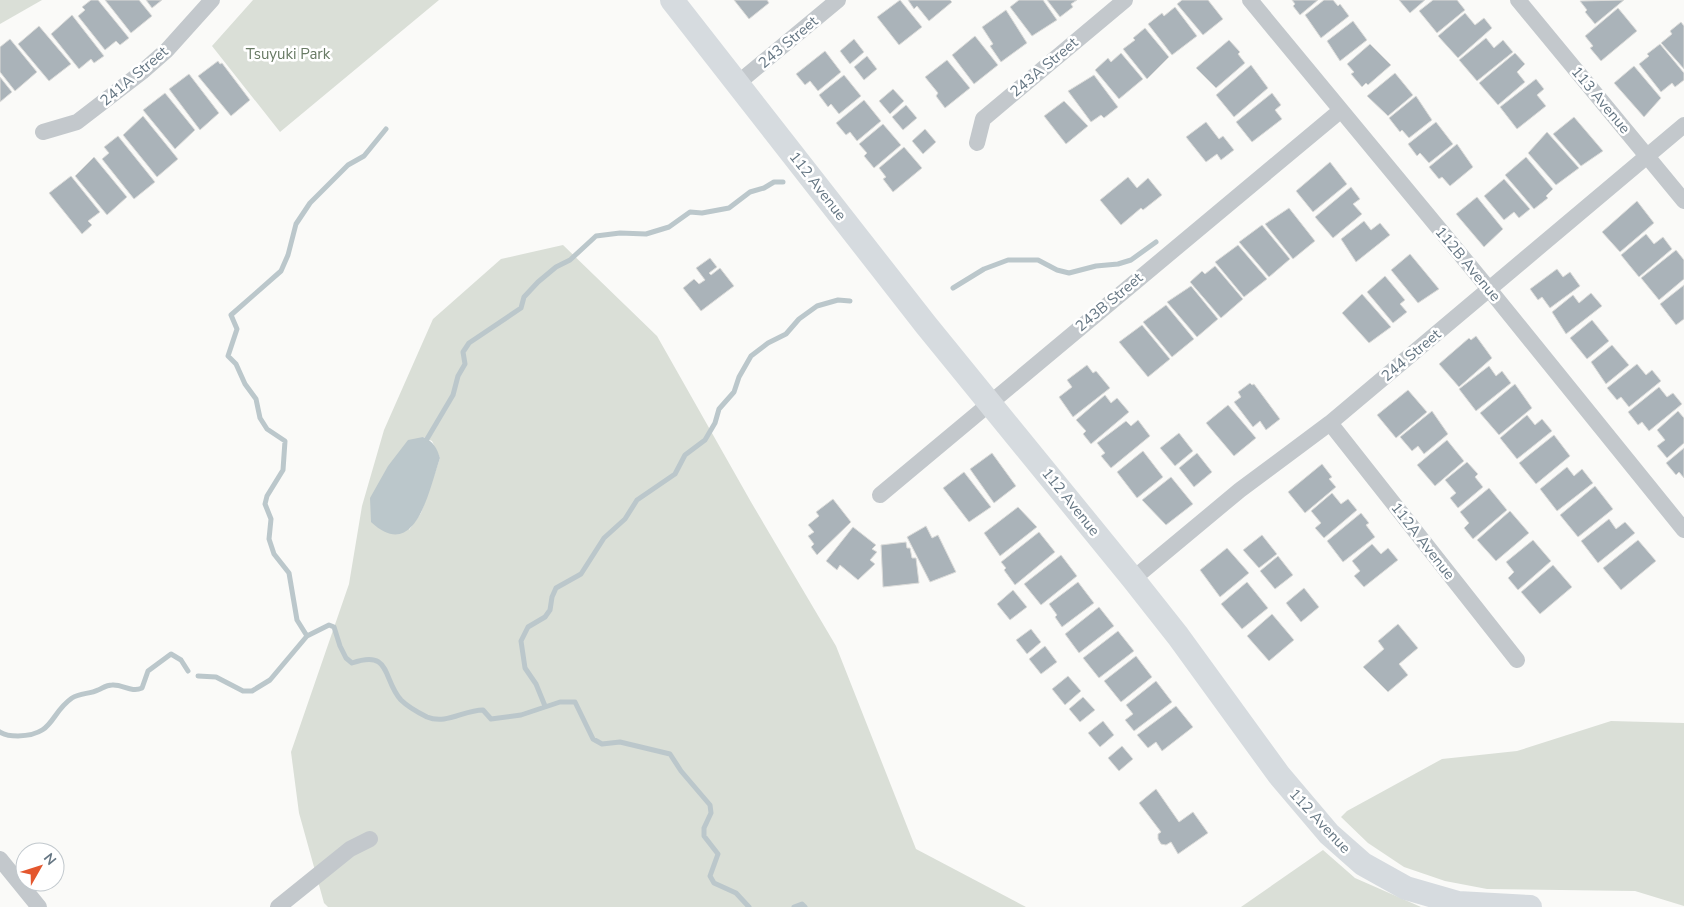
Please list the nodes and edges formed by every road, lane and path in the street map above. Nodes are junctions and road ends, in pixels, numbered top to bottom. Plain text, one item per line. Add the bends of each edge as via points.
1 (212, 0) edge
2 (672, 0) edge
3 (838, 0) edge
4 (1125, 0) edge
5 (1250, 0) edge
6 (1518, 0) edge
7 (738, 83) junction
8 (1340, 110) junction
9 (1684, 125) edge
10 (43, 132) dead end
11 (977, 143) dead end
12 (1647, 155) junction
13 (1684, 201) edge
14 (1489, 289) junction
15 (989, 403) junction
16 (1330, 423) junction
17 (880, 495) dead end
18 (1684, 530) edge
19 (1133, 578) junction
20 (1517, 660) dead end
21 (370, 839) dead end
22 (0, 859) edge
23 (39, 907) edge
24 (278, 907) edge
25 (1530, 907) edge

1 - 10 street, 241A Street via 167,50 142,72 77,122
2 - 7 main road, 112 Avenue
3 - 7 street, 243 Street
4 - 11 street, 243A Street via 984,118
5 - 8 street, 112B Avenue
6 - 12 street, 113 Avenue
7 - 15 main road, 112 Avenue
8 - 14 street, 112B Avenue
8 - 15 street, 243B Street
9 - 12 street, 244 Street
12 - 13 street, 113 Avenue
12 - 14 street, 244 Street
14 - 16 street, 244 Street
14 - 18 street, 112B Avenue
15 - 17 street, 243B Street
15 - 19 main road, 112 Avenue
16 - 19 street, 244 Street via 1240,490
16 - 20 street, 112A Avenue
19 - 25 main road, 112 Avenue via 1279,775 1346,850 1384,877 1432,897 1479,905
21 - 24 street via 350,849
22 - 23 street

